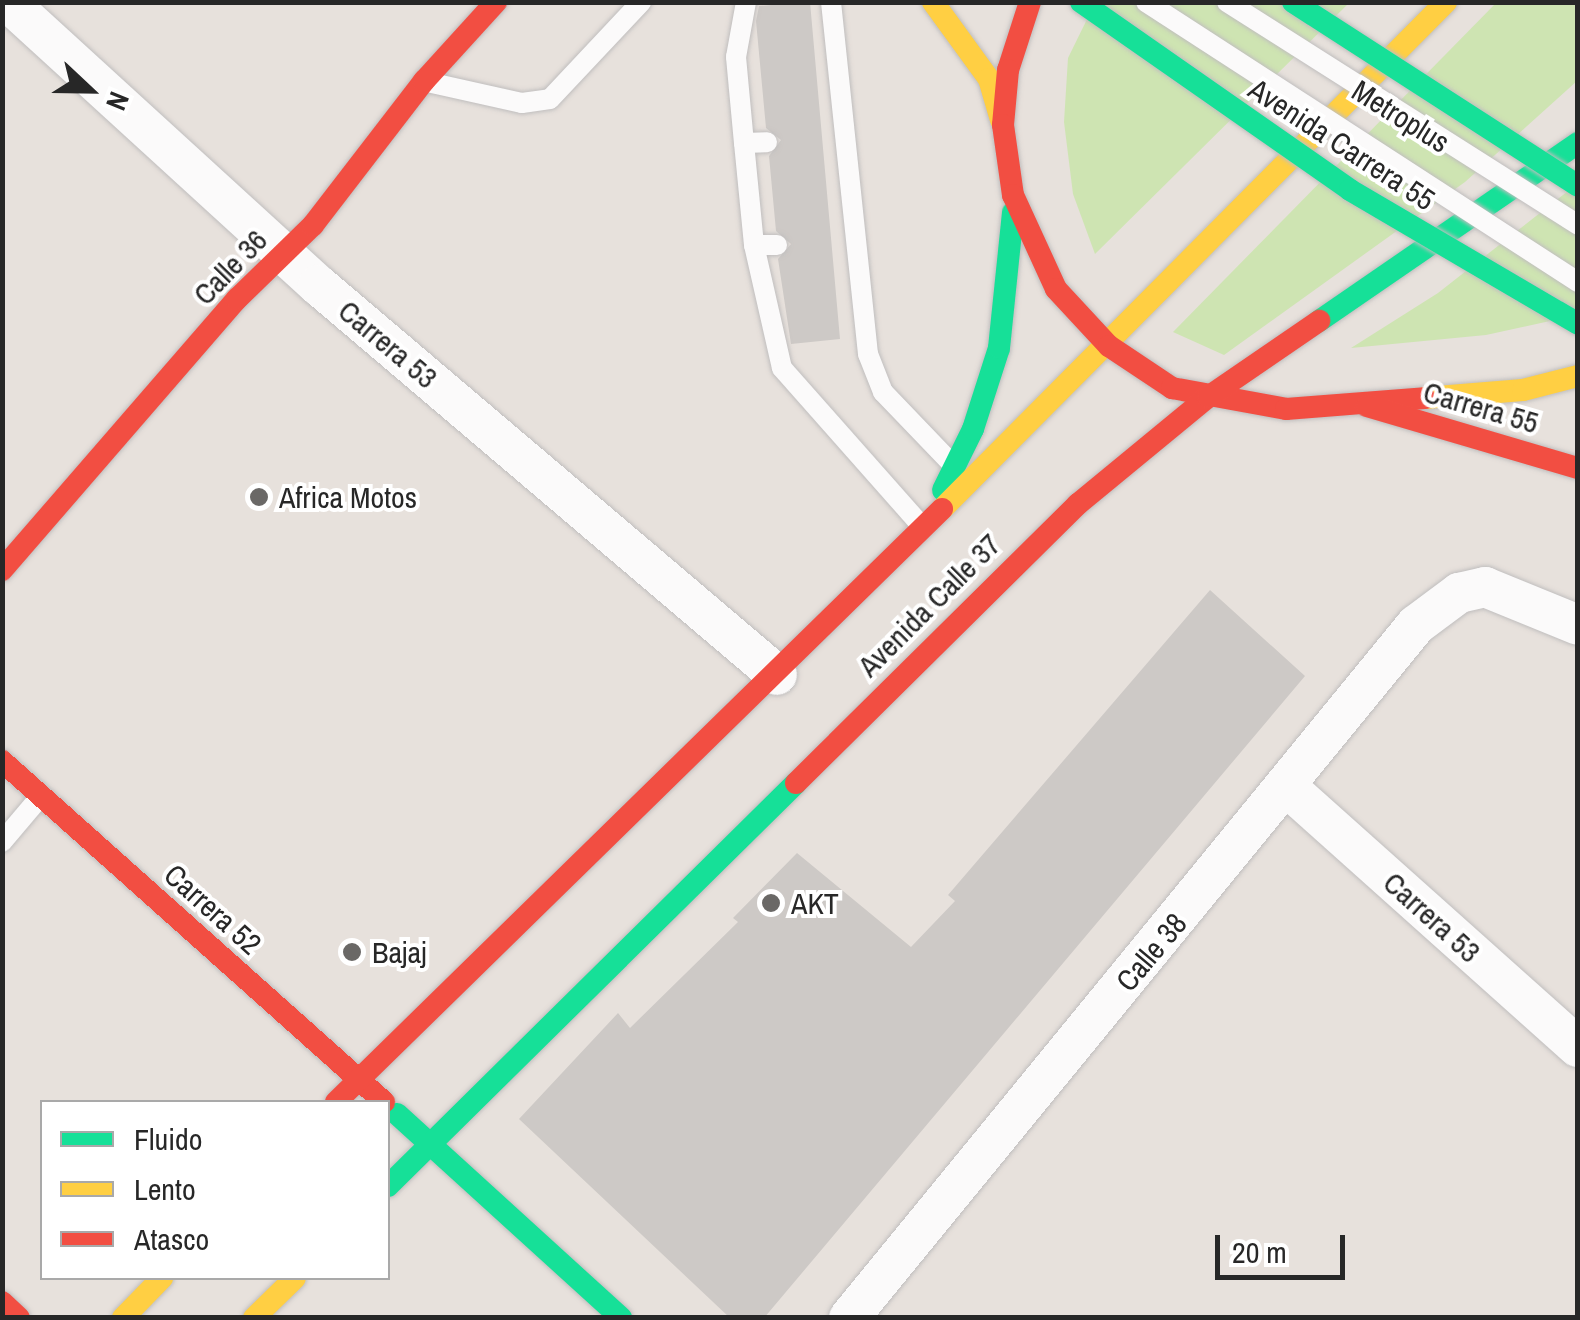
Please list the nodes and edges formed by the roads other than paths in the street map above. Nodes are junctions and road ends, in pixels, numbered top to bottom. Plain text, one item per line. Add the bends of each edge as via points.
1 (8, 2) edge
2 (641, 2) edge
3 (746, 2) edge
4 (831, 2) edge
5 (933, 2) edge
6 (1030, 2) edge
7 (1082, 2) edge
8 (1146, 2) edge
9 (1227, 2) edge
10 (1293, 2) edge
11 (1446, 2) edge
12 (484, 7) edge
13 (424, 81) junction
14 (1002, 125) junction
15 (767, 142) dead end
16 (1578, 142) edge
17 (744, 143) junction
18 (1578, 186) edge
19 (1013, 195) junction
20 (1578, 224) edge
21 (854, 242) junction
22 (832, 243) dead end
23 (754, 245) junction
24 (777, 245) dead end
25 (284, 254) junction
26 (1578, 282) edge
27 (1578, 324) edge
28 (1109, 346) junction
29 (1578, 376) edge
30 (1208, 397) junction
31 (1367, 406) junction
32 (1578, 468) edge
33 (963, 476) junction
34 (922, 526) junction
35 (2, 570) edge
36 (1578, 625) edge
37 (777, 675) junction
38 (2, 760) edge
39 (1287, 787) junction
40 (41, 795) junction
41 (2, 842) edge
42 (1578, 1047) edge
43 (359, 1080) junction
44 (338, 1100) edge
45 (382, 1100) edge
46 (390, 1108) edge
47 (430, 1144) junction
48 (390, 1184) edge
49 (160, 1280) edge
50 (293, 1280) edge
51 (2, 1302) edge
52 (19, 1318) edge
53 (123, 1318) edge
54 (254, 1318) edge
55 (621, 1318) edge
56 (848, 1318) edge

1 - 25 street, Carrera 53
2 - 13 lane via 550,99 522,103
3 - 17 lane via 736,57
4 - 21 lane via 832,141
5 - 14 main road via 988,79
6 - 14 main road via 1008,70
7 - 27 main road, Avenida Carrera 55, bridge via 1350,190
8 - 26 lane, bridge
9 - 20 lane, Metroplus, bridge
10 - 18 main road, bridge
11 - 28 main road, Avenida Calle 37
12 - 13 main road, Calle 36
13 - 25 main road, Calle 36
14 - 19 main road
15 - 17 lane
16 - 30 main road, Avenida Calle 37
17 - 23 lane
19 - 28 main road via 1040,264
19 - 33 main road via 999,348
21 - 22 lane
21 - 33 lane via 868,354 883,392
23 - 24 lane
23 - 34 lane via 782,368
25 - 35 main road, Calle 36 via 237,299
25 - 37 street, Carrera 53
28 - 30 main road via 1172,388
28 - 33 main road, Avenida Calle 37
29 - 31 main road via 1524,390
30 - 31 main road via 1286,409
30 - 47 main road, Avenida Calle 37 via 1021,556
31 - 32 main road, Carrera 55
33 - 34 main road, Avenida Calle 37
34 - 37 main road, Avenida Calle 37
36 - 39 street, Calle 38 via 1507,591 1459,592 1416,625
37 - 43 main road, Avenida Calle 37
38 - 40 main road, Carrera 52
39 - 42 street, Carrera 53
39 - 56 street, Calle 38
40 - 41 lane
40 - 43 main road, Carrera 52
43 - 44 main road, Avenida Calle 37
43 - 45 main road, Carrera 52
46 - 47 main road, Carrera 52
47 - 48 main road, Avenida Calle 37
47 - 55 main road, Carrera 52
49 - 53 main road
50 - 54 main road
51 - 52 main road

